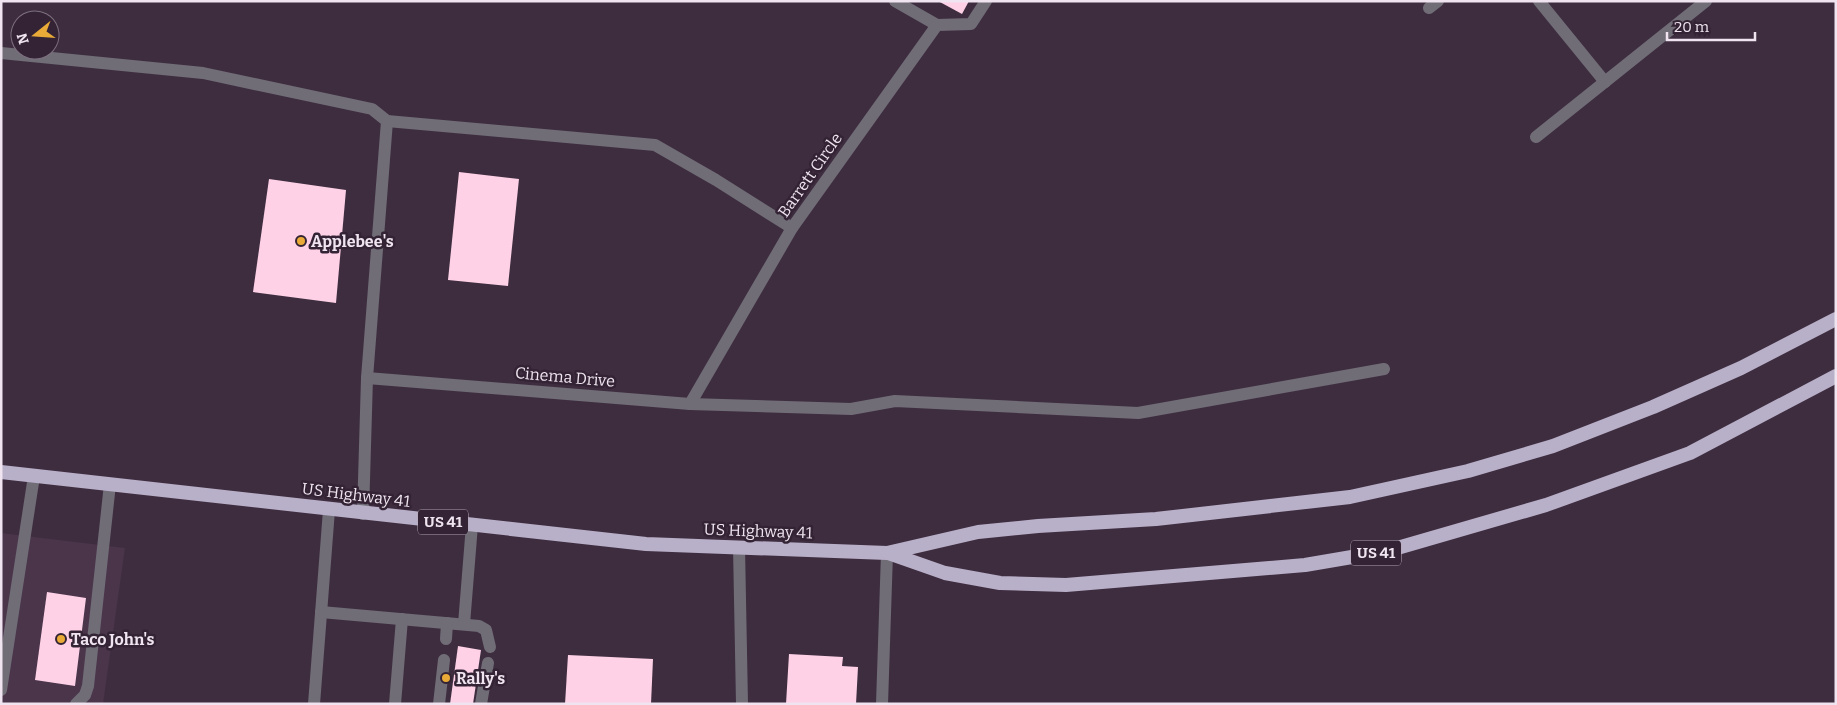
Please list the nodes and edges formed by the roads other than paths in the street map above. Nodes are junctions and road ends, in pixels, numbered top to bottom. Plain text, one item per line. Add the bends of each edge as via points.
1 (895, 1) edge
2 (986, 1) edge
3 (1539, 1) edge
4 (1706, 1) edge
5 (937, 25) junction
6 (1, 53) edge
7 (1606, 82) junction
8 (387, 121) junction
9 (1536, 137) dead end
10 (792, 228) junction
11 (1835, 320) edge
12 (1384, 369) dead end
13 (1836, 376) edge
14 (367, 378) junction
15 (690, 404) junction
16 (1, 472) edge
17 (34, 476) junction
18 (110, 484) junction
19 (329, 510) junction
20 (364, 514) junction
21 (472, 526) junction
22 (739, 547) junction
23 (887, 553) junction
24 (322, 612) junction
25 (402, 619) junction
26 (447, 623) junction
27 (464, 624) junction
28 (446, 639) dead end
29 (490, 646) dead end
30 (444, 660) dead end
31 (488, 663) dead end
32 (1, 690) edge
33 (76, 704) edge
34 (314, 704) edge
35 (395, 704) edge
36 (439, 704) edge
37 (481, 704) edge
38 (742, 704) edge
39 (882, 704) edge

1 - 5 lane
2 - 5 lane via 971,24
3 - 7 lane
4 - 7 lane
5 - 10 lane, Barrett Circle
6 - 8 lane via 203,73 372,109
7 - 9 lane
8 - 10 lane via 655,145
8 - 14 lane
10 - 15 lane, Barrett Circle
11 - 23 highway, US 41 via 1741,368 1652,407 1553,446 1468,471 1350,497 1156,519 978,532
12 - 15 lane, Cinema Drive via 1138,413 896,401 851,409
13 - 23 highway, US 41 via 1690,453 1546,505 1387,551 1305,565 1066,585 1000,582 945,573
14 - 15 lane, Cinema Drive
14 - 20 lane
16 - 17 highway, US Highway 41 / US 41
17 - 18 highway, US Highway 41 / US 41
17 - 32 lane
18 - 19 highway, US Highway 41 / US 41
18 - 33 lane via 88,686
19 - 20 highway, US Highway 41 / US 41
19 - 24 lane
20 - 21 highway, US Highway 41 / US 41
21 - 22 highway, US Highway 41 / US 41 via 646,544
21 - 27 lane
22 - 23 highway, US Highway 41 / US 41
22 - 38 lane
23 - 39 lane
24 - 25 lane
24 - 34 lane
25 - 26 lane
25 - 35 lane
26 - 27 lane
26 - 28 lane
27 - 29 lane via 486,630
30 - 36 lane
31 - 37 lane

